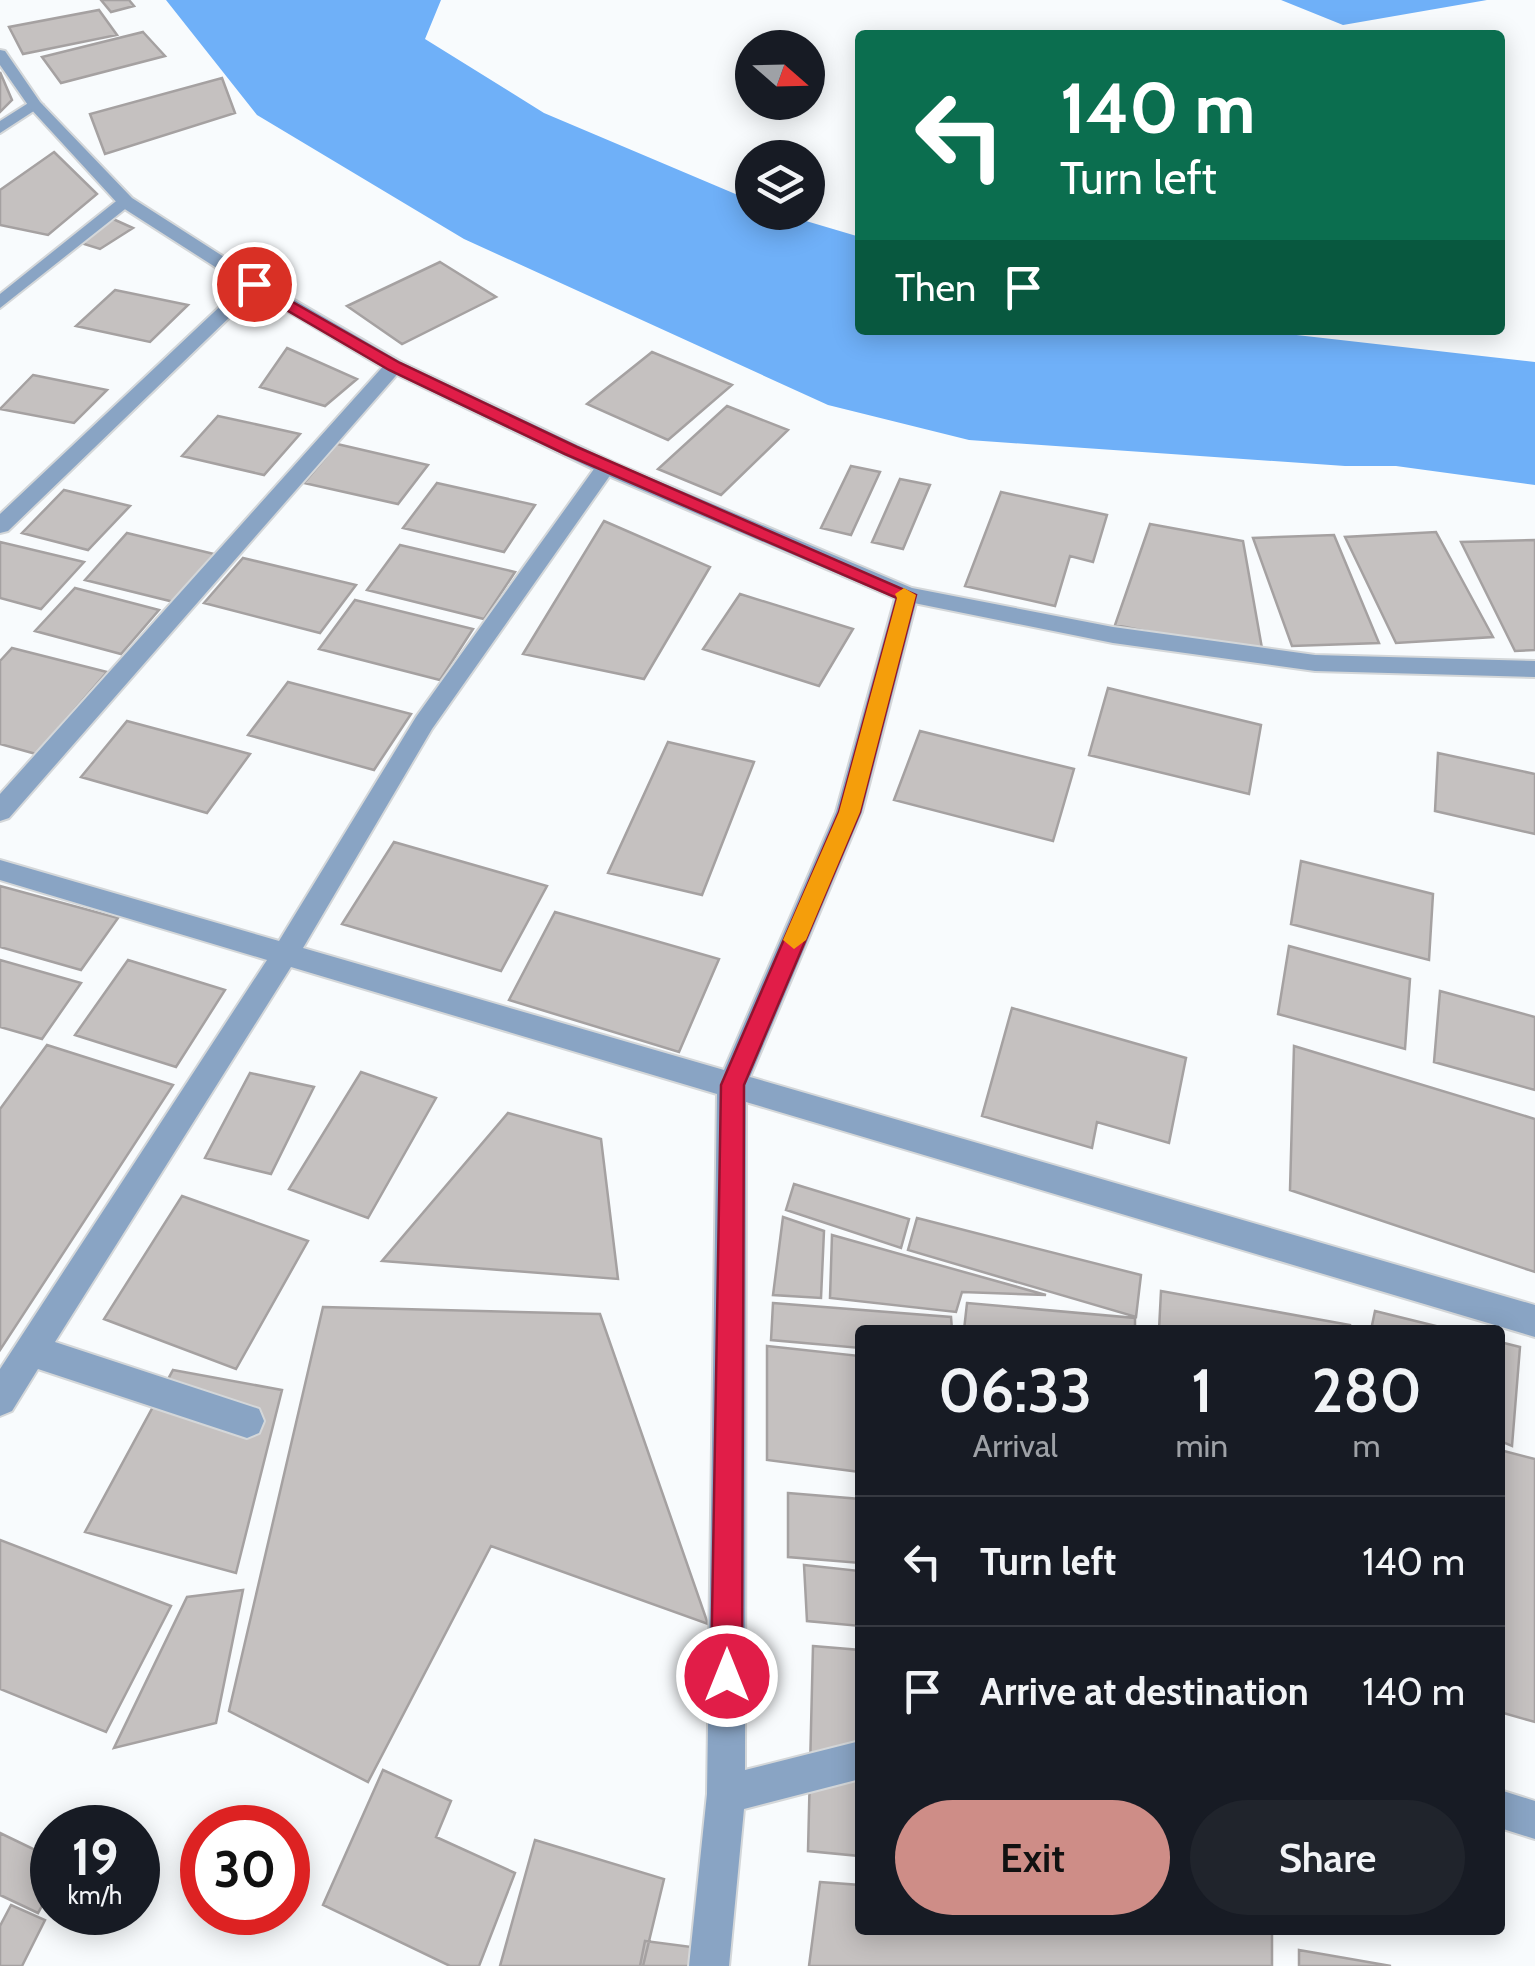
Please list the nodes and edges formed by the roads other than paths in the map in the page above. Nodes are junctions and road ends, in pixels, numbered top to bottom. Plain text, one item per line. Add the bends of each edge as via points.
1 (0, 54) edge
2 (35, 104) junction
3 (0, 128) edge
4 (126, 202) junction
5 (254, 284) junction
6 (0, 303) edge
7 (394, 366) junction
8 (606, 467) junction
9 (0, 526) edge
10 (907, 595) junction
11 (1535, 669) edge
12 (0, 811) edge
13 (0, 870) edge
14 (285, 954) junction
15 (732, 1085) junction
16 (1535, 1320) edge
17 (30, 1351) junction
18 (0, 1398) edge
19 (247, 1420) dead end
20 (855, 1761) edge
21 (726, 1794) junction
22 (1505, 1811) edge
23 (1535, 1820) edge
24 (709, 1966) edge

1 - 2 street
2 - 3 street
2 - 4 street
4 - 5 street
4 - 6 street
5 - 7 street
5 - 9 street
7 - 8 street
7 - 12 street
8 - 10 street
8 - 14 street via 424,723
10 - 11 street via 1113,635 1315,663
10 - 15 street via 850,812
13 - 14 street
14 - 15 street
14 - 17 street
15 - 16 street
15 - 21 street
17 - 18 street
17 - 19 street
20 - 21 street
21 - 24 street
22 - 23 street

